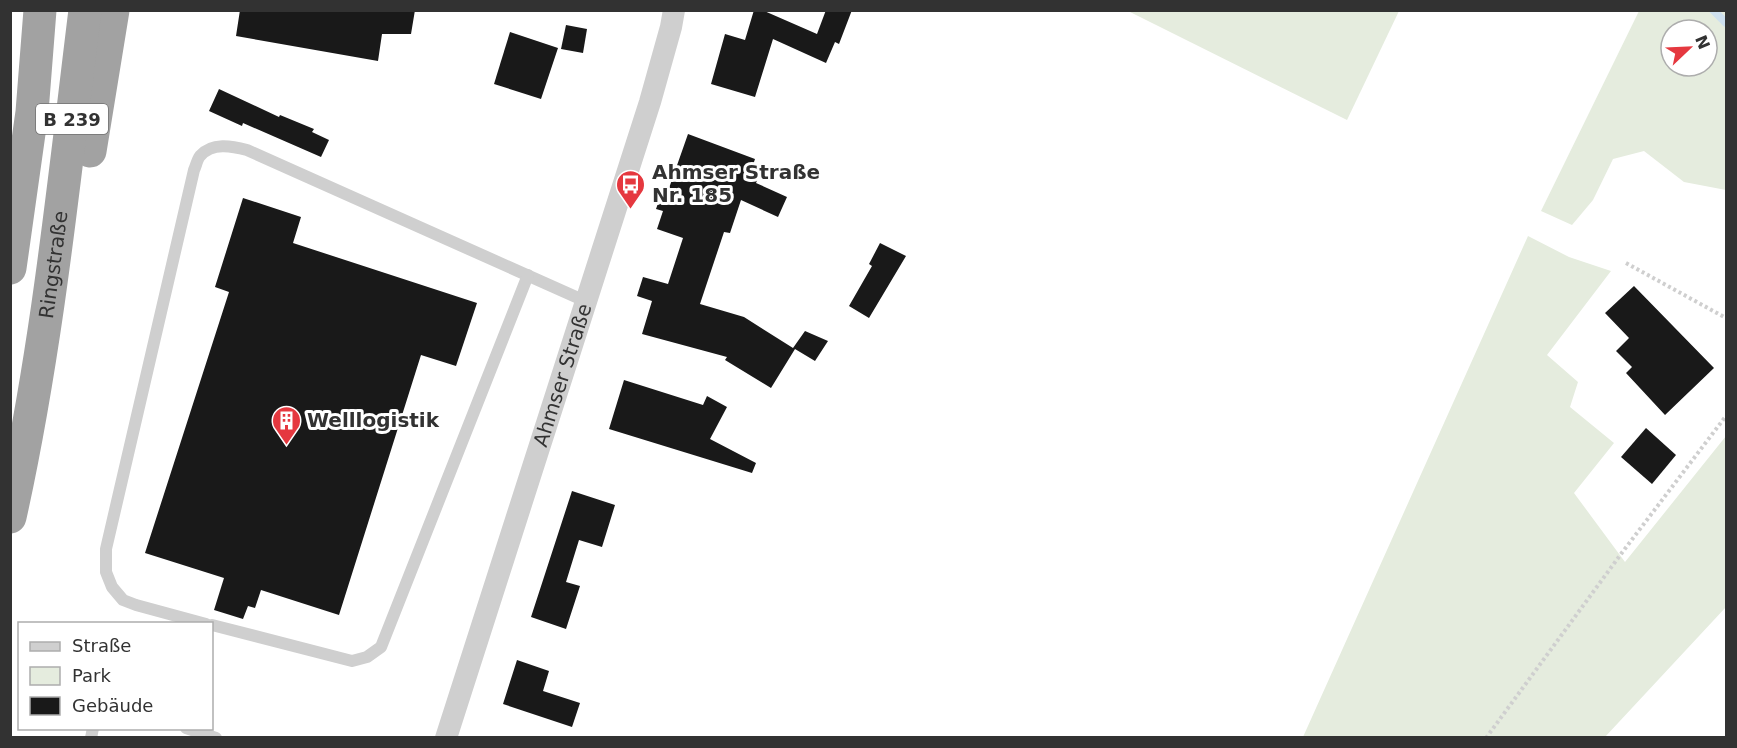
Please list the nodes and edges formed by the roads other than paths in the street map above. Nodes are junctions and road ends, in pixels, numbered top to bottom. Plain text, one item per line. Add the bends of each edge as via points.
1 (40, 10) edge
2 (85, 10) edge
3 (113, 10) edge
4 (674, 10) edge
5 (59, 228) junction
6 (10, 268) edge
7 (528, 275) junction
8 (585, 301) junction
9 (10, 516) edge
10 (199, 622) edge
11 (213, 625) edge
12 (189, 730) edge
13 (216, 738) edge
14 (446, 738) edge

1 - 6 highway, B 239 via 32,112
2 - 5 highway, Ringstraße / B 239
3 - 5 highway via 82,199
4 - 8 street, Ahmser Straße via 650,102
5 - 9 highway, Ringstraße / B 239 via 25,451
7 - 8 lane
7 - 10 lane via 247,150 230,146 211,148 200,157 106,549 106,572 123,600
7 - 11 lane via 381,647 352,661
8 - 14 street, Ahmser Straße
12 - 13 lane

